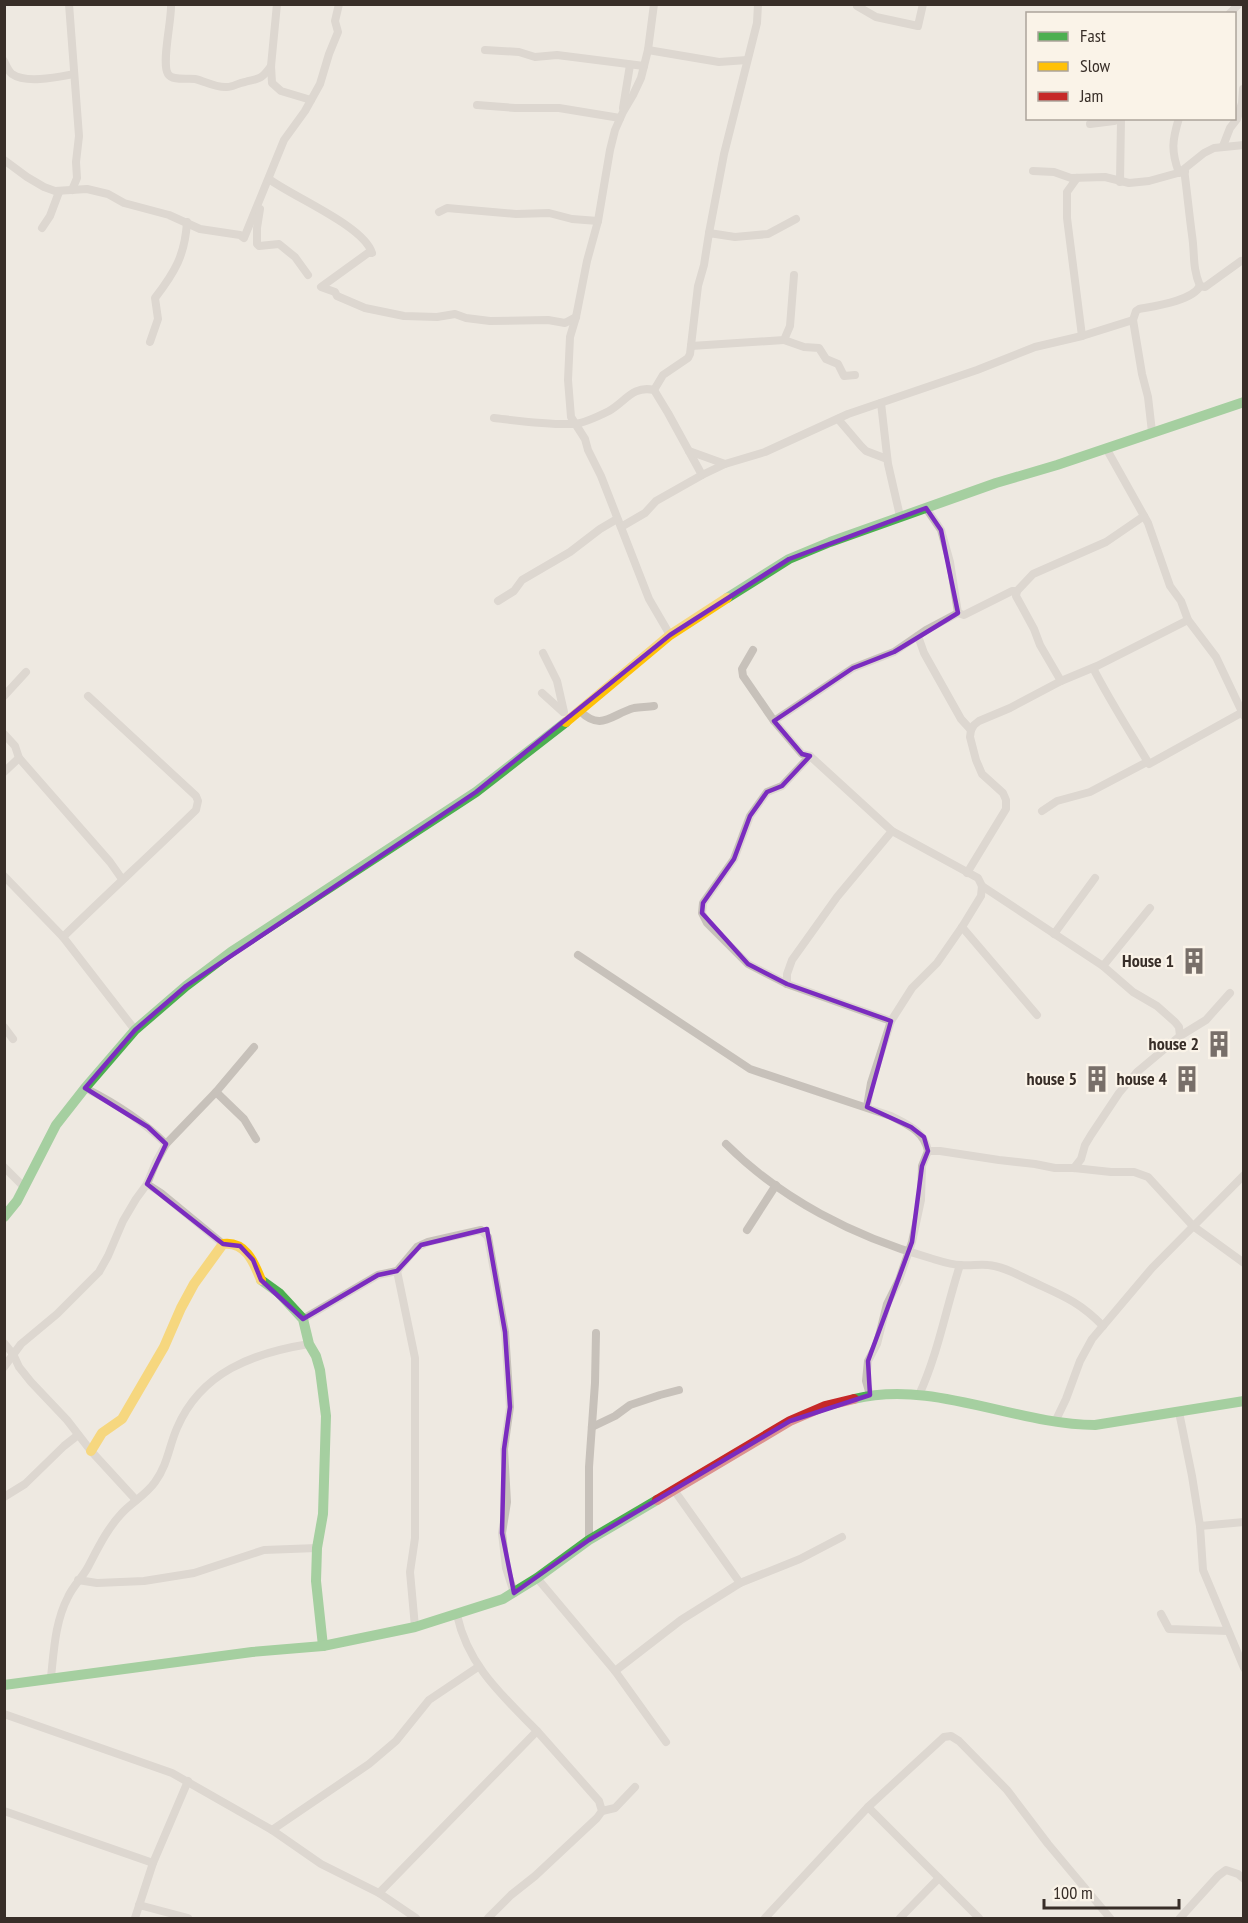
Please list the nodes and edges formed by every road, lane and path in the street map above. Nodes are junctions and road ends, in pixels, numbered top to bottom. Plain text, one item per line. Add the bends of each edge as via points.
1 (69, 4) edge
2 (171, 4) edge
3 (277, 4) edge
4 (339, 4) edge
5 (654, 4) edge
6 (758, 4) edge
7 (923, 4) edge
8 (855, 5) edge
9 (485, 50) dead end
10 (648, 50) junction
11 (747, 60) junction
12 (4, 61) edge
13 (630, 64) junction
14 (270, 66) junction
15 (644, 66) junction
16 (74, 74) junction
17 (1243, 89) edge
18 (311, 100) junction
19 (477, 105) dead end
20 (621, 115) junction
21 (1115, 120) edge
22 (1121, 120) edge
23 (1178, 120) edge
24 (1090, 124) dead end
25 (1244, 145) edge
26 (1223, 146) junction
27 (4, 159) edge
28 (1033, 171) dead end
29 (1182, 172) junction
30 (77, 178) junction
31 (1077, 178) junction
32 (1120, 182) junction
33 (268, 183) junction
34 (87, 189) junction
35 (72, 190) junction
36 (59, 192) junction
37 (439, 212) dead end
38 (796, 219) dead end
39 (598, 221) junction
40 (187, 222) junction
41 (42, 228) dead end
42 (709, 233) junction
43 (1241, 261) dead end
44 (309, 275) dead end
45 (794, 275) dead end
46 (1200, 286) junction
47 (576, 317) junction
48 (1133, 320) junction
49 (565, 323) junction
50 (1082, 336) junction
51 (570, 337) junction
52 (784, 340) junction
53 (150, 342) dead end
54 (691, 346) junction
55 (855, 375) dead end
56 (654, 390) junction
57 (1244, 402) edge
58 (881, 403) junction
59 (494, 418) dead end
60 (838, 419) junction
61 (576, 424) junction
62 (1152, 432) junction
63 (1106, 448) junction
64 (689, 451) junction
65 (887, 459) junction
66 (725, 464) junction
67 (702, 475) junction
68 (926, 508) junction
69 (900, 516) junction
70 (1144, 516) junction
71 (619, 523) junction
72 (1017, 591) junction
73 (498, 601) dead end
74 (958, 613) junction
75 (1188, 620) junction
76 (669, 635) junction
77 (918, 636) junction
78 (753, 650) dead end
79 (543, 653) dead end
80 (1093, 668) junction
81 (26, 672) dead end
82 (1061, 681) junction
83 (542, 693) dead end
84 (4, 696) edge
85 (88, 696) dead end
86 (654, 706) dead end
87 (580, 711) junction
88 (567, 715) junction
89 (1242, 715) edge
90 (774, 721) junction
91 (971, 730) junction
92 (4, 734) edge
93 (810, 756) junction
94 (19, 758) junction
95 (1147, 762) junction
96 (4, 772) edge
97 (1042, 811) dead end
98 (892, 831) junction
99 (967, 873) junction
100 (4, 876) edge
101 (1095, 878) dead end
102 (122, 879) junction
103 (982, 886) junction
104 (1150, 908) dead end
105 (962, 927) junction
106 (1054, 934) junction
107 (63, 937) junction
108 (578, 955) dead end
109 (1103, 966) junction
110 (787, 984) junction
111 (1230, 993) dead end
112 (1037, 1015) dead end
113 (891, 1021) junction
114 (4, 1026) edge
115 (135, 1030) junction
116 (1180, 1036) junction
117 (13, 1039) dead end
118 (254, 1047) dead end
119 (84, 1088) junction
120 (216, 1092) junction
121 (867, 1107) junction
122 (256, 1139) dead end
123 (166, 1144) junction
124 (726, 1144) dead end
125 (928, 1151) junction
126 (4, 1167) edge
127 (1074, 1168) junction
128 (1244, 1175) edge
129 (147, 1184) junction
130 (776, 1185) junction
131 (24, 1187) junction
132 (4, 1217) edge
133 (1193, 1226) junction
134 (747, 1230) dead end
135 (223, 1244) junction
136 (909, 1252) junction
137 (1244, 1263) edge
138 (960, 1265) junction
139 (397, 1270) junction
140 (303, 1319) junction
141 (1103, 1326) junction
142 (596, 1333) dead end
143 (4, 1342) edge
144 (309, 1344) junction
145 (13, 1354) junction
146 (4, 1367) edge
147 (679, 1390) dead end
148 (870, 1395) junction
149 (920, 1395) junction
150 (1244, 1401) edge
151 (1179, 1412) junction
152 (1055, 1422) junction
153 (592, 1427) junction
154 (78, 1435) junction
155 (91, 1451) junction
156 (674, 1490) junction
157 (4, 1497) edge
158 (136, 1500) junction
159 (1244, 1522) edge
160 (1200, 1526) junction
161 (842, 1537) dead end
162 (589, 1540) junction
163 (317, 1548) junction
164 (537, 1578) junction
165 (78, 1580) junction
166 (740, 1583) junction
167 (514, 1593) junction
168 (1161, 1614) dead end
169 (457, 1615) junction
170 (415, 1627) junction
171 (1228, 1631) junction
172 (323, 1646) junction
173 (478, 1667) junction
174 (1244, 1668) edge
175 (615, 1671) junction
176 (51, 1677) junction
177 (4, 1684) edge
178 (4, 1714) edge
179 (537, 1731) junction
180 (666, 1742) dead end
181 (188, 1781) junction
182 (635, 1787) dead end
183 (868, 1807) junction
184 (4, 1811) edge
185 (602, 1811) junction
186 (272, 1830) junction
187 (153, 1863) junction
188 (939, 1878) junction
189 (1244, 1879) edge
190 (380, 1893) junction
191 (138, 1905) junction
192 (135, 1918) edge
193 (186, 1918) edge
194 (416, 1918) edge
195 (488, 1918) edge
196 (765, 1918) edge
197 (900, 1918) edge
198 (979, 1918) edge
199 (1110, 1918) edge
200 (1180, 1918) edge

1 - 16 street
2 - 14 street via 165,64 171,77 228,87 257,80
3 - 14 street
4 - 18 street via 335,21 339,32
5 - 10 street
6 - 11 street
7 - 8 street via 918,26 876,17
9 - 13 street
10 - 11 street via 719,62
10 - 15 street
11 - 42 street
12 - 16 street via 13,75 34,79
13 - 15 street
13 - 20 street
14 - 18 street via 275,86
15 - 20 street
16 - 30 street via 79,136
17 - 26 street via 1237,119
18 - 33 street via 284,140
19 - 20 street
20 - 39 street via 610,150
21 - 24 street
22 - 32 street
23 - 29 street via 1173,155
25 - 26 street
26 - 29 street via 1204,153
27 - 36 street via 44,187
28 - 31 street
29 - 32 street via 1149,181
29 - 46 street via 1193,238 1193,266
30 - 34 street
30 - 35 street
31 - 32 street via 1106,177
31 - 50 street via 1067,192 1067,218
33 - 40 street via 244,238 200,229
33 - 44 street via 258,220 257,244 279,244
33 - 49 street via 351,227 369,245 372,253 321,287 351,304 404,316 455,314 490,321
34 - 35 street
34 - 40 street
35 - 36 street
36 - 41 street
37 - 39 street via 447,208 549,213
38 - 42 street via 768,234 735,237
39 - 47 street
40 - 53 street via 185,245 172,275 155,298 158,319
42 - 54 street
43 - 46 street via 1205,287
45 - 52 street via 790,326
46 - 48 street via 1195,294 1183,299 1139,309
47 - 49 street
47 - 51 street
48 - 50 street
48 - 62 street
49 - 51 street
50 - 58 street via 1035,347
51 - 61 street via 568,380 571,417
52 - 54 street
52 - 55 street via 819,348 826,359 838,364 844,376
54 - 56 street via 689,357 663,375
56 - 61 street via 638,390 611,410
56 - 64 street
57 - 62 street
58 - 60 street
58 - 65 street
59 - 61 street
60 - 65 street via 861,446
60 - 66 street via 765,452
61 - 71 street
62 - 63 street
63 - 68 street
63 - 70 street
64 - 66 street
64 - 67 street
65 - 69 street
66 - 67 street
67 - 71 street via 656,501 645,513
68 - 69 street
68 - 74 street via 941,530
69 - 76 street via 789,559
70 - 72 street via 1106,542 1038,571
70 - 75 street via 1170,586
71 - 73 street via 600,529 522,580 514,591
71 - 76 street via 649,599
72 - 74 street via 1006,592 964,615
72 - 82 street via 1020,606
74 - 77 street
75 - 80 street
75 - 89 street via 1216,657
76 - 87 street
77 - 90 street via 894,652 853,668
77 - 91 street via 961,719
78 - 90 street via 742,669 743,676
79 - 88 street
80 - 82 street
80 - 95 street
81 - 84 street
82 - 91 street via 979,721
83 - 88 street
85 - 102 street via 198,801 196,810
86 - 87 street via 634,708 599,721 589,720
87 - 88 street
88 - 115 street via 476,792 231,952
89 - 95 street
90 - 93 street via 802,754
91 - 99 street via 982,774 1003,793 1006,809
92 - 94 street
93 - 98 street
93 - 110 street via 756,806 734,859 703,903 707,923 748,964
94 - 96 street
94 - 102 street
95 - 97 street via 1090,792 1057,801
98 - 99 street
98 - 110 street via 837,897 792,960
99 - 103 street via 978,878
100 - 107 street
101 - 106 street
102 - 107 street
103 - 105 street via 981,896
103 - 106 street
104 - 109 street
105 - 112 street
105 - 113 street via 937,963 912,988
106 - 109 street
107 - 115 street
108 - 121 street via 750,1069
109 - 116 street via 1175,1022
110 - 113 street
111 - 116 street via 1206,1020
113 - 121 street
114 - 117 street
115 - 119 street
116 - 127 street via 1128,1082 1091,1135
118 - 120 street
119 - 123 street via 109,1100
119 - 131 street via 56,1125
120 - 122 street via 244,1119
120 - 123 street
121 - 125 street via 911,1127 924,1137
123 - 129 street
124 - 130 street
125 - 127 street
125 - 136 street via 922,1166 921,1200
126 - 131 street
127 - 133 street via 1134,1172 1148,1177
128 - 133 street
129 - 135 street
129 - 145 street via 123,1221 99,1272
130 - 134 street
130 - 136 street via 846,1227
131 - 132 street
133 - 137 street
133 - 141 street
135 - 140 street via 232,1243 245,1251 261,1280
135 - 155 street via 194,1284 164,1347 122,1419 102,1433
136 - 138 street
136 - 148 street via 868,1360 866,1381
138 - 141 street via 989,1264 1011,1271 1075,1301
138 - 149 street
139 - 140 street via 378,1275
139 - 167 street via 417,1247 428,1242 481,1230 488,1237 505,1332 510,1407 504,1449 507,1502 502,1533
139 - 170 street via 414,1359 415,1538 410,1572
140 - 144 street
141 - 152 street via 1080,1361
142 - 153 street
143 - 145 street
144 - 158 street via 256,1356 207,1384 177,1428 159,1477
144 - 163 street via 320,1370 326,1416 323,1514
145 - 146 street
145 - 154 street via 19,1367
147 - 153 street via 630,1405
148 - 149 street
148 - 156 street via 825,1406 790,1421
149 - 152 street
150 - 151 street
151 - 152 street via 1095,1425
151 - 160 street
153 - 162 street
154 - 155 street
154 - 157 street via 25,1484
155 - 158 street
156 - 162 street
156 - 166 street
158 - 165 street via 107,1531
159 - 160 street
160 - 171 street via 1203,1570
161 - 166 street
162 - 164 street
163 - 165 street via 264,1550 194,1573 144,1581
163 - 172 street via 316,1581
164 - 167 street
164 - 175 street
165 - 176 street via 59,1622
166 - 175 street via 681,1620
167 - 169 street
168 - 171 street via 1169,1629
169 - 170 street
169 - 173 street via 462,1636
170 - 172 street
171 - 174 street
172 - 176 street
173 - 179 street
173 - 186 street via 429,1700 396,1741 369,1764
175 - 180 street
176 - 177 street
178 - 181 street
179 - 185 street via 599,1801
179 - 190 street
181 - 186 street
181 - 187 street
182 - 185 street via 615,1808
183 - 188 street
183 - 196 street
183 - 199 street via 944,1737 951,1736 1007,1790
184 - 187 street
185 - 195 street
186 - 190 street via 321,1864
187 - 191 street
188 - 197 street
188 - 198 street
189 - 200 street via 1226,1870
190 - 194 street
191 - 192 street
191 - 193 street

